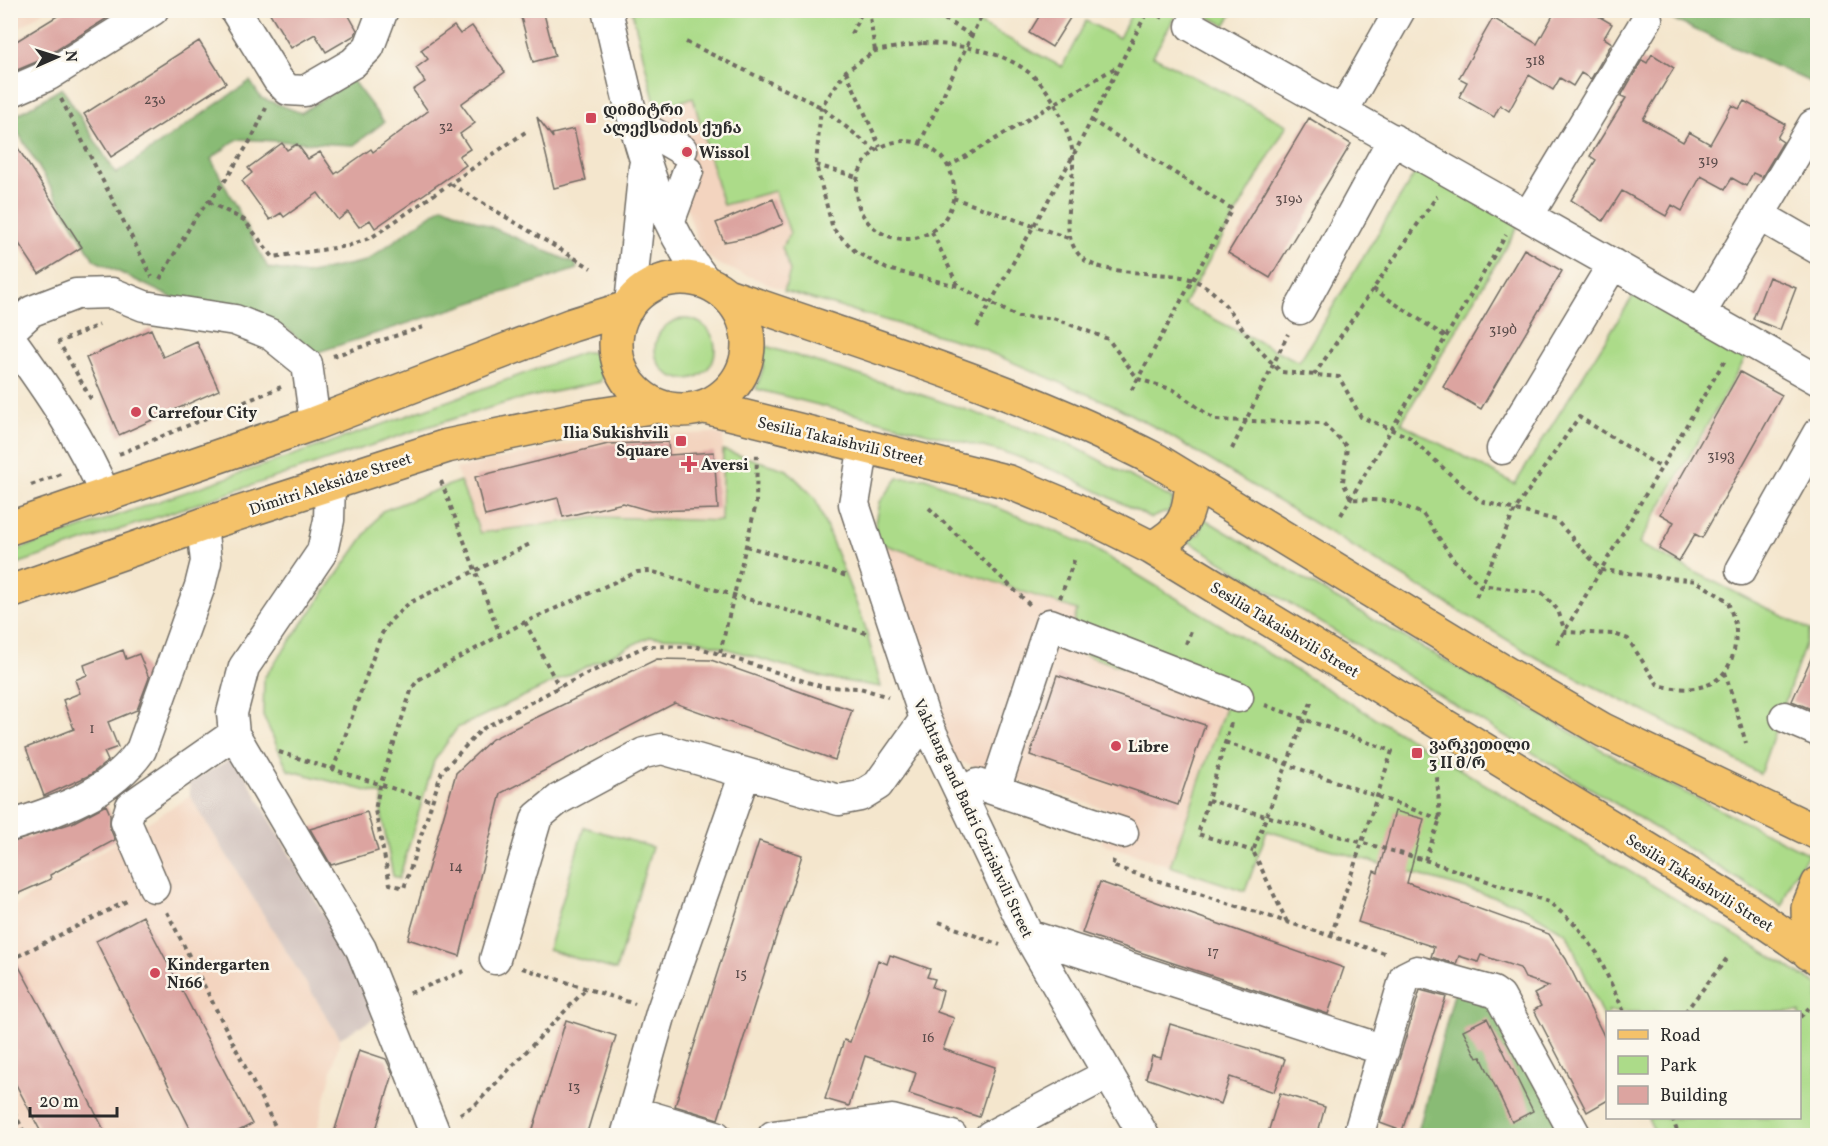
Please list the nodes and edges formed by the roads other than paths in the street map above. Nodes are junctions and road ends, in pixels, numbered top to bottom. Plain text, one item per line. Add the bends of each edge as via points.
1 (153, 10) edge
2 (235, 10) edge
3 (383, 10) edge
4 (607, 10) edge
5 (1400, 10) edge
6 (1647, 19) dead end
7 (1191, 26) dead end
8 (10, 92) edge
9 (1343, 111) junction
10 (634, 122) junction
11 (1818, 124) edge
12 (1393, 139) junction
13 (644, 164) junction
14 (1524, 214) junction
15 (1759, 214) junction
16 (670, 220) junction
17 (1818, 249) edge
18 (1612, 264) junction
19 (717, 289) junction
20 (629, 306) junction
21 (1300, 309) road end
22 (1700, 314) junction
23 (10, 331) edge
24 (10, 338) edge
25 (1816, 371) edge
26 (658, 406) junction
27 (705, 407) junction
28 (315, 423) junction
29 (1818, 433) edge
30 (864, 445) junction
31 (1502, 449) dead end
32 (330, 482) junction
33 (1192, 482) junction
34 (106, 497) junction
35 (202, 525) junction
36 (10, 528) edge
37 (1152, 548) junction
38 (1741, 570) dead end
39 (10, 592) edge
40 (1238, 697) road end
41 (920, 706) junction
42 (1785, 717) dead end
43 (1818, 731) edge
44 (234, 734) junction
45 (745, 773) junction
46 (951, 776) junction
47 (995, 790) junction
48 (10, 826) edge
49 (1123, 833) road end
50 (1818, 833) edge
51 (1818, 884) edge
52 (154, 887) road end
53 (1028, 935) junction
54 (1813, 956) edge
55 (495, 959) road end
56 (1384, 1050) junction
57 (1108, 1074) junction
58 (630, 1124) edge
59 (426, 1130) edge
60 (1002, 1133) edge
61 (716, 1136) edge
62 (773, 1136) edge
63 (952, 1136) edge
64 (1144, 1136) edge
65 (1358, 1136) edge
66 (1576, 1136) edge

1 - 8 street via 49,75
2 - 3 street via 278,80 288,90 305,91 353,63 369,47
4 - 10 street
5 - 9 street
6 - 14 street
7 - 9 street
9 - 12 street
10 - 13 street
10 - 16 street via 685,160
11 - 15 street via 1813,125
12 - 14 street
12 - 21 street
13 - 16 street
13 - 20 street
14 - 18 street
15 - 17 street
15 - 22 street
16 - 19 street via 695,267
18 - 22 street
18 - 31 street
19 - 20 main road via 686,278 665,280 645,289
19 - 27 main road via 739,310 747,328 749,347 736,384
19 - 33 main road via 1036,403 1102,432
20 - 26 main road via 618,329 617,353 624,375 638,394
20 - 28 main road
22 - 25 street
23 - 28 street via 32,311 76,294 112,292 144,306 244,323 270,334 307,364
24 - 34 street via 54,399 92,463
26 - 27 main road via 673,411
26 - 32 main road, Dimitri Aleksidze Street via 447,446
27 - 30 main road, Sesilia Takaishvili Street
28 - 34 main road
29 - 38 street
30 - 37 main road, Sesilia Takaishvili Street via 1009,482
30 - 41 street, Vakhtang and Badri Gzirishvili Street via 854,504
32 - 35 main road, Dimitri Aleksidze Street
32 - 44 street via 329,520 322,552 244,667 232,713
33 - 37 main road via 1190,508 1184,523 1171,537
33 - 50 main road via 1604,730
34 - 36 main road
35 - 39 main road, Dimitri Aleksidze Street
35 - 48 street via 206,562 200,586 141,750 112,782 60,810
37 - 54 main road, Sesilia Takaishvili Street via 1746,909
40 - 47 street via 1050,624
41 - 45 street via 878,785 860,796 839,800
41 - 46 street, Vakhtang and Badri Gzirishvili Street
42 - 43 street
44 - 52 street via 131,806 126,822
44 - 59 street via 361,949
45 - 55 street via 662,749 644,753 559,799 537,817
45 - 58 street via 661,1012
46 - 47 street
46 - 53 street, Vakhtang and Badri Gzirishvili Street
47 - 49 street
51 - 54 main road via 1808,908
53 - 56 street
53 - 57 street, Vakhtang and Badri Gzirishvili Street
56 - 65 street
56 - 66 street via 1405,977 1411,973 1417,971 1493,992 1500,997
57 - 60 street
57 - 64 street, Vakhtang and Badri Gzirishvili Street
58 - 61 street
62 - 63 street via 892,1120

